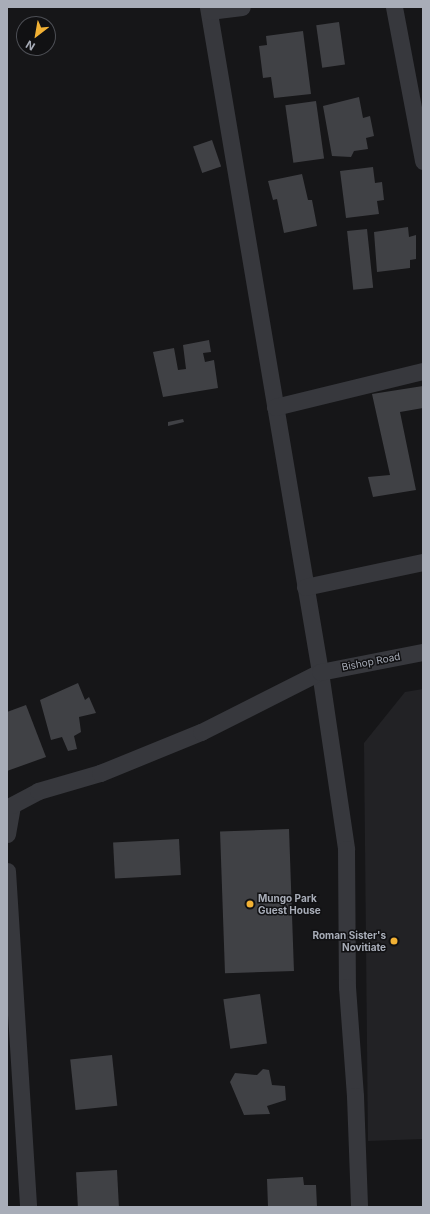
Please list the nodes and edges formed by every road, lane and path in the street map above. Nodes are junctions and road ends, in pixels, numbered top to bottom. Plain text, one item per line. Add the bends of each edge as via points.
1 (242, 7) edge
2 (394, 7) edge
3 (209, 9) edge
4 (423, 160) edge
5 (423, 371) edge
6 (275, 407) junction
7 (423, 562) edge
8 (305, 587) junction
9 (423, 652) edge
10 (320, 672) junction
11 (7, 834) edge
12 (7, 871) edge
13 (28, 1207) edge
14 (359, 1207) edge

1 - 3 street
2 - 4 street
3 - 6 street
5 - 6 street
6 - 8 street
7 - 8 street
8 - 10 street
9 - 10 street, Bishop Road
10 - 11 street, Bishop Road via 201,732 100,773 38,791 12,805
10 - 14 street via 346,850 347,987 355,1096
12 - 13 street

